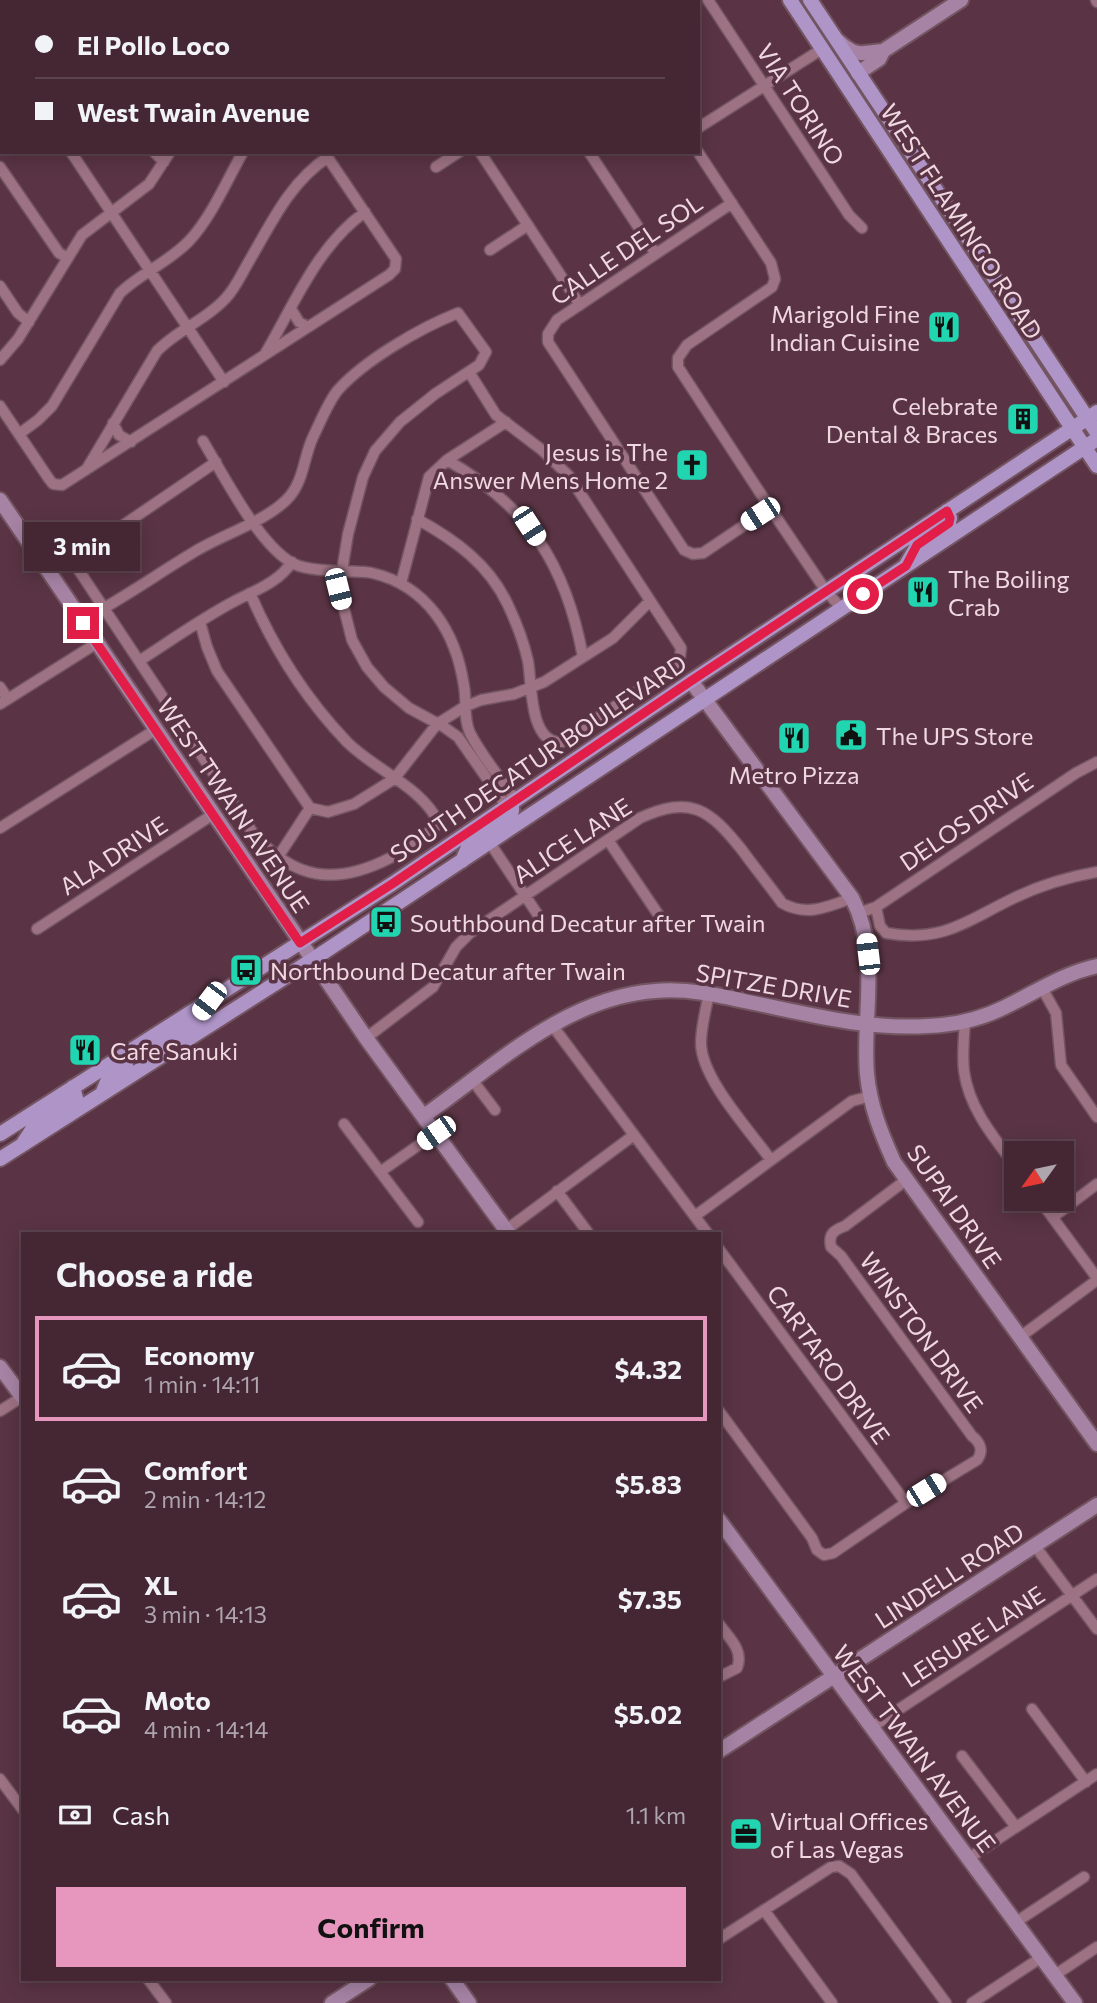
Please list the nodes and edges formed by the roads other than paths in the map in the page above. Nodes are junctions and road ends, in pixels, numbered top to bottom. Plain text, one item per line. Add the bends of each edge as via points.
1 (708, 0) edge
2 (790, 0) edge
3 (810, 0) edge
4 (961, 0) edge
5 (837, 40) junction
6 (822, 49) junction
7 (883, 51) junction
8 (859, 73) junction
9 (765, 85) junction
10 (869, 120) junction
11 (700, 127) edge
12 (72, 154) edge
13 (242, 154) edge
14 (455, 154) edge
15 (481, 154) edge
16 (590, 154) edge
17 (699, 154) edge
18 (326, 155) edge
19 (167, 157) edge
20 (0, 167) edge
21 (436, 167) dead end
22 (923, 170) junction
23 (732, 204) junction
24 (927, 210) junction
25 (111, 212) junction
26 (365, 212) junction
27 (528, 225) junction
28 (862, 228) dead end
29 (964, 234) junction
30 (953, 249) junction
31 (490, 250) dead end
32 (656, 254) junction
33 (66, 257) junction
34 (150, 270) junction
35 (0, 286) edge
36 (999, 286) junction
37 (580, 305) junction
38 (291, 309) junction
39 (29, 322) junction
40 (187, 326) junction
41 (308, 327) junction
42 (263, 357) junction
43 (0, 360) edge
44 (469, 372) junction
45 (224, 382) junction
46 (0, 406) edge
47 (1092, 415) edge
48 (506, 422) junction
49 (113, 423) junction
50 (1072, 429) junction
51 (1097, 433) edge
52 (19, 434) junction
53 (1097, 439) edge
54 (203, 441) dead end
55 (131, 442) junction
56 (1084, 448) junction
57 (447, 460) junction
58 (216, 462) junction
59 (1097, 466) edge
60 (85, 471) junction
61 (0, 501) edge
62 (770, 508) junction
63 (947, 511) junction
64 (416, 519) junction
65 (253, 522) junction
66 (292, 562) junction
67 (906, 566) junction
68 (340, 571) junction
69 (401, 583) junction
70 (826, 591) junction
71 (250, 593) junction
72 (650, 601) junction
73 (104, 608) junction
74 (842, 608) junction
75 (200, 622) junction
76 (97, 643) junction
77 (583, 657) junction
78 (139, 661) junction
79 (691, 681) junction
80 (0, 687) edge
81 (531, 687) junction
82 (704, 700) junction
83 (4, 701) edge
84 (464, 707) junction
85 (437, 724) junction
86 (155, 730) junction
87 (1097, 762) edge
88 (394, 779) junction
89 (511, 804) junction
90 (310, 808) junction
91 (212, 815) junction
92 (0, 828) edge
93 (608, 840) junction
94 (490, 843) junction
95 (278, 857) junction
96 (462, 861) junction
97 (1097, 872) edge
98 (525, 896) junction
99 (852, 898) junction
100 (876, 909) junction
101 (658, 914) dead end
102 (860, 916) junction
103 (540, 918) dead end
104 (37, 929) dead end
105 (300, 943) junction
106 (312, 960) junction
107 (1097, 966) edge
108 (1042, 988) junction
109 (709, 993) junction
110 (209, 1001) junction
111 (965, 1021) junction
112 (552, 1025) junction
113 (868, 1025) junction
114 (366, 1038) junction
115 (124, 1055) junction
116 (157, 1059) junction
117 (473, 1081) junction
118 (73, 1087) junction
119 (102, 1094) junction
120 (871, 1096) junction
121 (495, 1110) dead end
122 (424, 1116) junction
123 (1097, 1117) edge
124 (344, 1124) dead end
125 (436, 1133) junction
126 (0, 1134) edge
127 (634, 1135) junction
128 (21, 1146) junction
129 (1004, 1151) edge
130 (0, 1159) edge
131 (771, 1160) junction
132 (380, 1172) junction
133 (906, 1180) junction
134 (1097, 1184) edge
135 (557, 1191) junction
136 (1048, 1211) edge
137 (695, 1216) junction
138 (1052, 1217) junction
139 (418, 1222) dead end
140 (508, 1232) edge
141 (588, 1232) edge
142 (707, 1232) edge
143 (721, 1252) edge
144 (1097, 1279) edge
145 (1020, 1337) junction
146 (0, 1367) edge
147 (21, 1396) edge
148 (21, 1398) edge
149 (0, 1411) edge
150 (721, 1414) edge
151 (1097, 1444) edge
152 (905, 1503) junction
153 (1097, 1505) edge
154 (721, 1523) edge
155 (1035, 1546) junction
156 (1097, 1579) edge
157 (1072, 1596) junction
158 (721, 1628) edge
159 (1097, 1629) edge
160 (721, 1676) edge
161 (834, 1676) junction
162 (1032, 1709) dead end
163 (872, 1727) junction
164 (721, 1750) edge
165 (962, 1756) dead end
166 (1097, 1774) edge
167 (0, 1779) edge
168 (1086, 1782) junction
169 (21, 1807) edge
170 (1016, 1827) junction
171 (969, 1858) junction
172 (1084, 1877) dead end
173 (764, 1910) junction
174 (1016, 1922) junction
175 (721, 1935) edge
176 (1097, 1947) edge
177 (1042, 1957) junction
178 (1055, 1975) junction
179 (150, 1981) edge
180 (366, 1981) edge
181 (453, 1981) edge
182 (166, 2003) edge
183 (332, 2003) edge
184 (469, 2003) edge
185 (832, 2003) edge
186 (946, 2003) edge
187 (972, 2003) edge
188 (1075, 2003) edge

1 - 9 street, VIA TORINO
2 - 6 main road, WEST FLAMINGO ROAD
3 - 5 main road, WEST FLAMINGO ROAD
4 - 7 street
5 - 7 street via 861,54
5 - 8 main road, WEST FLAMINGO ROAD
6 - 8 main road
6 - 9 street
6 - 10 main road, WEST FLAMINGO ROAD
7 - 8 street
8 - 22 main road, WEST FLAMINGO ROAD
9 - 11 street
9 - 28 street, VIA TORINO
10 - 22 main road via 879,121 899,150
10 - 24 main road, WEST FLAMINGO ROAD
12 - 25 street
13 - 34 street via 195,234
14 - 21 street
15 - 27 street
16 - 32 street
17 - 23 street
18 - 26 street
18 - 40 street via 292,188 224,300
19 - 25 street via 149,184
20 - 33 street
22 - 29 main road, WEST FLAMINGO ROAD
23 - 32 street, CALLE DEL SOL
23 - 62 street via 771,263 775,279 772,287 687,345 678,358 682,374
24 - 29 main road via 958,235
24 - 30 main road, WEST FLAMINGO ROAD
25 - 33 street via 82,235
25 - 34 street
26 - 38 street via 329,244
26 - 41 street via 396,259 396,269
27 - 31 street
27 - 37 street
29 - 36 main road, WEST FLAMINGO ROAD
30 - 36 main road via 966,252 984,279
30 - 50 main road, WEST FLAMINGO ROAD
32 - 37 street, CALLE DEL SOL
33 - 39 street
34 - 40 street
34 - 52 street via 114,302 52,406
35 - 39 street
36 - 47 main road, WEST FLAMINGO ROAD
37 - 62 street, CALLE DEL SOL via 557,320 548,334 552,350 684,550 703,553
38 - 41 street
38 - 42 street
39 - 43 street
40 - 45 street
40 - 49 street via 150,359
41 - 42 street
42 - 45 street
44 - 48 street via 496,415
44 - 65 street via 486,352 458,313 430,324 379,356 337,391 290,496
44 - 68 street via 400,422 375,451 363,477
45 - 55 street
46 - 52 street
47 - 50 main road, SOUTH DECATUR BOULEVARD
47 - 51 main road, WEST FLAMINGO ROAD
48 - 57 street
48 - 72 street via 569,476
49 - 55 street via 119,435
49 - 60 street
50 - 56 main road, WEST FLAMINGO ROAD
50 - 63 main road, SOUTH DECATUR BOULEVARD
52 - 60 street via 53,484 62,485
53 - 56 main road, SOUTH DECATUR BOULEVARD
54 - 58 street
55 - 60 street
56 - 59 main road, WEST FLAMINGO ROAD
56 - 67 main road, SOUTH DECATUR BOULEVARD
57 - 64 street via 429,477
57 - 77 street via 507,502 529,526 565,589
58 - 65 street
58 - 73 street via 72,560
61 - 76 street, WEST TWAIN AVENUE
62 - 70 street
63 - 67 main road via 949,523 917,545
63 - 70 main road, SOUTH DECATUR BOULEVARD
64 - 69 street
64 - 81 street via 452,538 482,566 508,604 528,660
65 - 66 street via 278,554
65 - 73 street via 196,550
66 - 68 street
66 - 71 street via 283,575
67 - 74 main road, SOUTH DECATUR BOULEVARD
68 - 69 street via 372,573
68 - 85 street via 338,589 344,613 367,667 409,708
69 - 84 street via 443,622 456,651 465,688
70 - 74 street
70 - 79 main road, SOUTH DECATUR BOULEVARD
71 - 75 street
71 - 88 street via 292,671 317,705 348,743
72 - 77 street via 613,638
72 - 81 street via 681,648 674,667 562,742 553,743 538,723
73 - 78 street
74 - 82 main road, SOUTH DECATUR BOULEVARD
75 - 78 street
75 - 90 street via 217,671
76 - 83 street
76 - 86 street, WEST TWAIN AVENUE
77 - 81 street
78 - 95 street via 253,833
79 - 82 street, SUPAI DRIVE
79 - 89 main road, SOUTH DECATUR BOULEVARD
80 - 83 street
81 - 84 street
82 - 94 main road, SOUTH DECATUR BOULEVARD
82 - 99 street, SUPAI DRIVE
84 - 85 street
84 - 89 street via 470,732 512,795
85 - 88 street
85 - 89 street via 458,737 502,800
86 - 91 street, WEST TWAIN AVENUE
86 - 92 street
87 - 100 street, DELOS DRIVE
88 - 90 street via 354,804 328,812
88 - 95 street via 433,811 439,823 424,838 350,874 318,874
89 - 96 main road via 509,815 469,845
89 - 105 main road, SOUTH DECATUR BOULEVARD
90 - 95 street
91 - 104 street, ALA DRIVE
91 - 105 street, WEST TWAIN AVENUE
93 - 98 street, ALICE LANE
93 - 99 street, ALICE LANE via 658,810 694,808 721,824 790,908 808,911
93 - 101 street
94 - 96 main road, SOUTH DECATUR BOULEVARD
94 - 98 street
96 - 106 main road, SOUTH DECATUR BOULEVARD
97 - 100 street via 1040,887 961,927 935,934 886,933
98 - 103 street
98 - 114 street, ALICE LANE via 470,933 456,947 433,987
99 - 102 street, SUPAI DRIVE
100 - 102 street, DELOS DRIVE
102 - 113 street, SUPAI DRIVE via 868,954
105 - 106 street, WEST TWAIN AVENUE
105 - 110 main road, SOUTH DECATUR BOULEVARD
106 - 114 street, WEST TWAIN AVENUE
106 - 116 main road, SOUTH DECATUR BOULEVARD
107 - 108 street, SPITZE DRIVE
108 - 111 street, SPITZE DRIVE via 1003,1009
108 - 123 street via 1056,1013 1061,1065
109 - 112 street, SPITZE DRIVE via 626,995 579,1010
109 - 113 street, SPITZE DRIVE
109 - 131 street via 701,1043 705,1065
110 - 115 main road, SOUTH DECATUR BOULEVARD
110 - 116 main road via 188,1028 157,1048
111 - 113 street, SPITZE DRIVE
111 - 129 street via 968,1089 983,1123
112 - 117 street, SPITZE DRIVE
112 - 127 street
113 - 120 street, SUPAI DRIVE
114 - 122 street, WEST TWAIN AVENUE
115 - 118 main road, SOUTH DECATUR BOULEVARD
115 - 119 main road via 126,1066 109,1077
116 - 119 main road, SOUTH DECATUR BOULEVARD
117 - 121 street
117 - 122 street, SPITZE DRIVE
118 - 126 main road, SOUTH DECATUR BOULEVARD
118 - 128 main road via 76,1098 35,1125
119 - 128 main road, SOUTH DECATUR BOULEVARD
120 - 131 street via 852,1101
120 - 133 street, SUPAI DRIVE via 876,1120
122 - 125 street, WEST TWAIN AVENUE
124 - 132 street
125 - 132 street
125 - 140 street, WEST TWAIN AVENUE
127 - 135 street
127 - 137 street
128 - 130 main road, SOUTH DECATUR BOULEVARD
131 - 137 street
132 - 139 street
133 - 145 street, SUPAI DRIVE
133 - 152 street, WINSTON DRIVE via 835,1230 831,1247 978,1440 981,1452 977,1460
134 - 138 street
135 - 140 street
135 - 141 street
136 - 138 street
137 - 142 street
138 - 144 street
143 - 152 street, CARTARO DRIVE
144 - 145 street
145 - 151 street, SUPAI DRIVE
146 - 147 street
148 - 149 street
150 - 152 street via 824,1555
153 - 155 street, LINDELL ROAD
154 - 161 street, WEST TWAIN AVENUE
155 - 157 street
155 - 161 street, LINDELL ROAD
156 - 157 street, LEISURE LANE
157 - 159 street
157 - 163 street, LEISURE LANE
158 - 160 street via 741,1658 737,1668
161 - 163 street, WEST TWAIN AVENUE
161 - 164 street, LINDELL ROAD
162 - 168 street
163 - 171 street, WEST TWAIN AVENUE
165 - 170 street
166 - 168 street
167 - 169 street
168 - 170 street
170 - 171 street
171 - 174 street, WEST TWAIN AVENUE
172 - 174 street
173 - 175 street
173 - 185 street
173 - 186 street via 839,1866 851,1874
174 - 177 street, WEST TWAIN AVENUE
176 - 178 street
177 - 178 street, WEST TWAIN AVENUE
177 - 187 street
178 - 188 street, WEST TWAIN AVENUE
179 - 182 street
180 - 183 street
181 - 184 street

